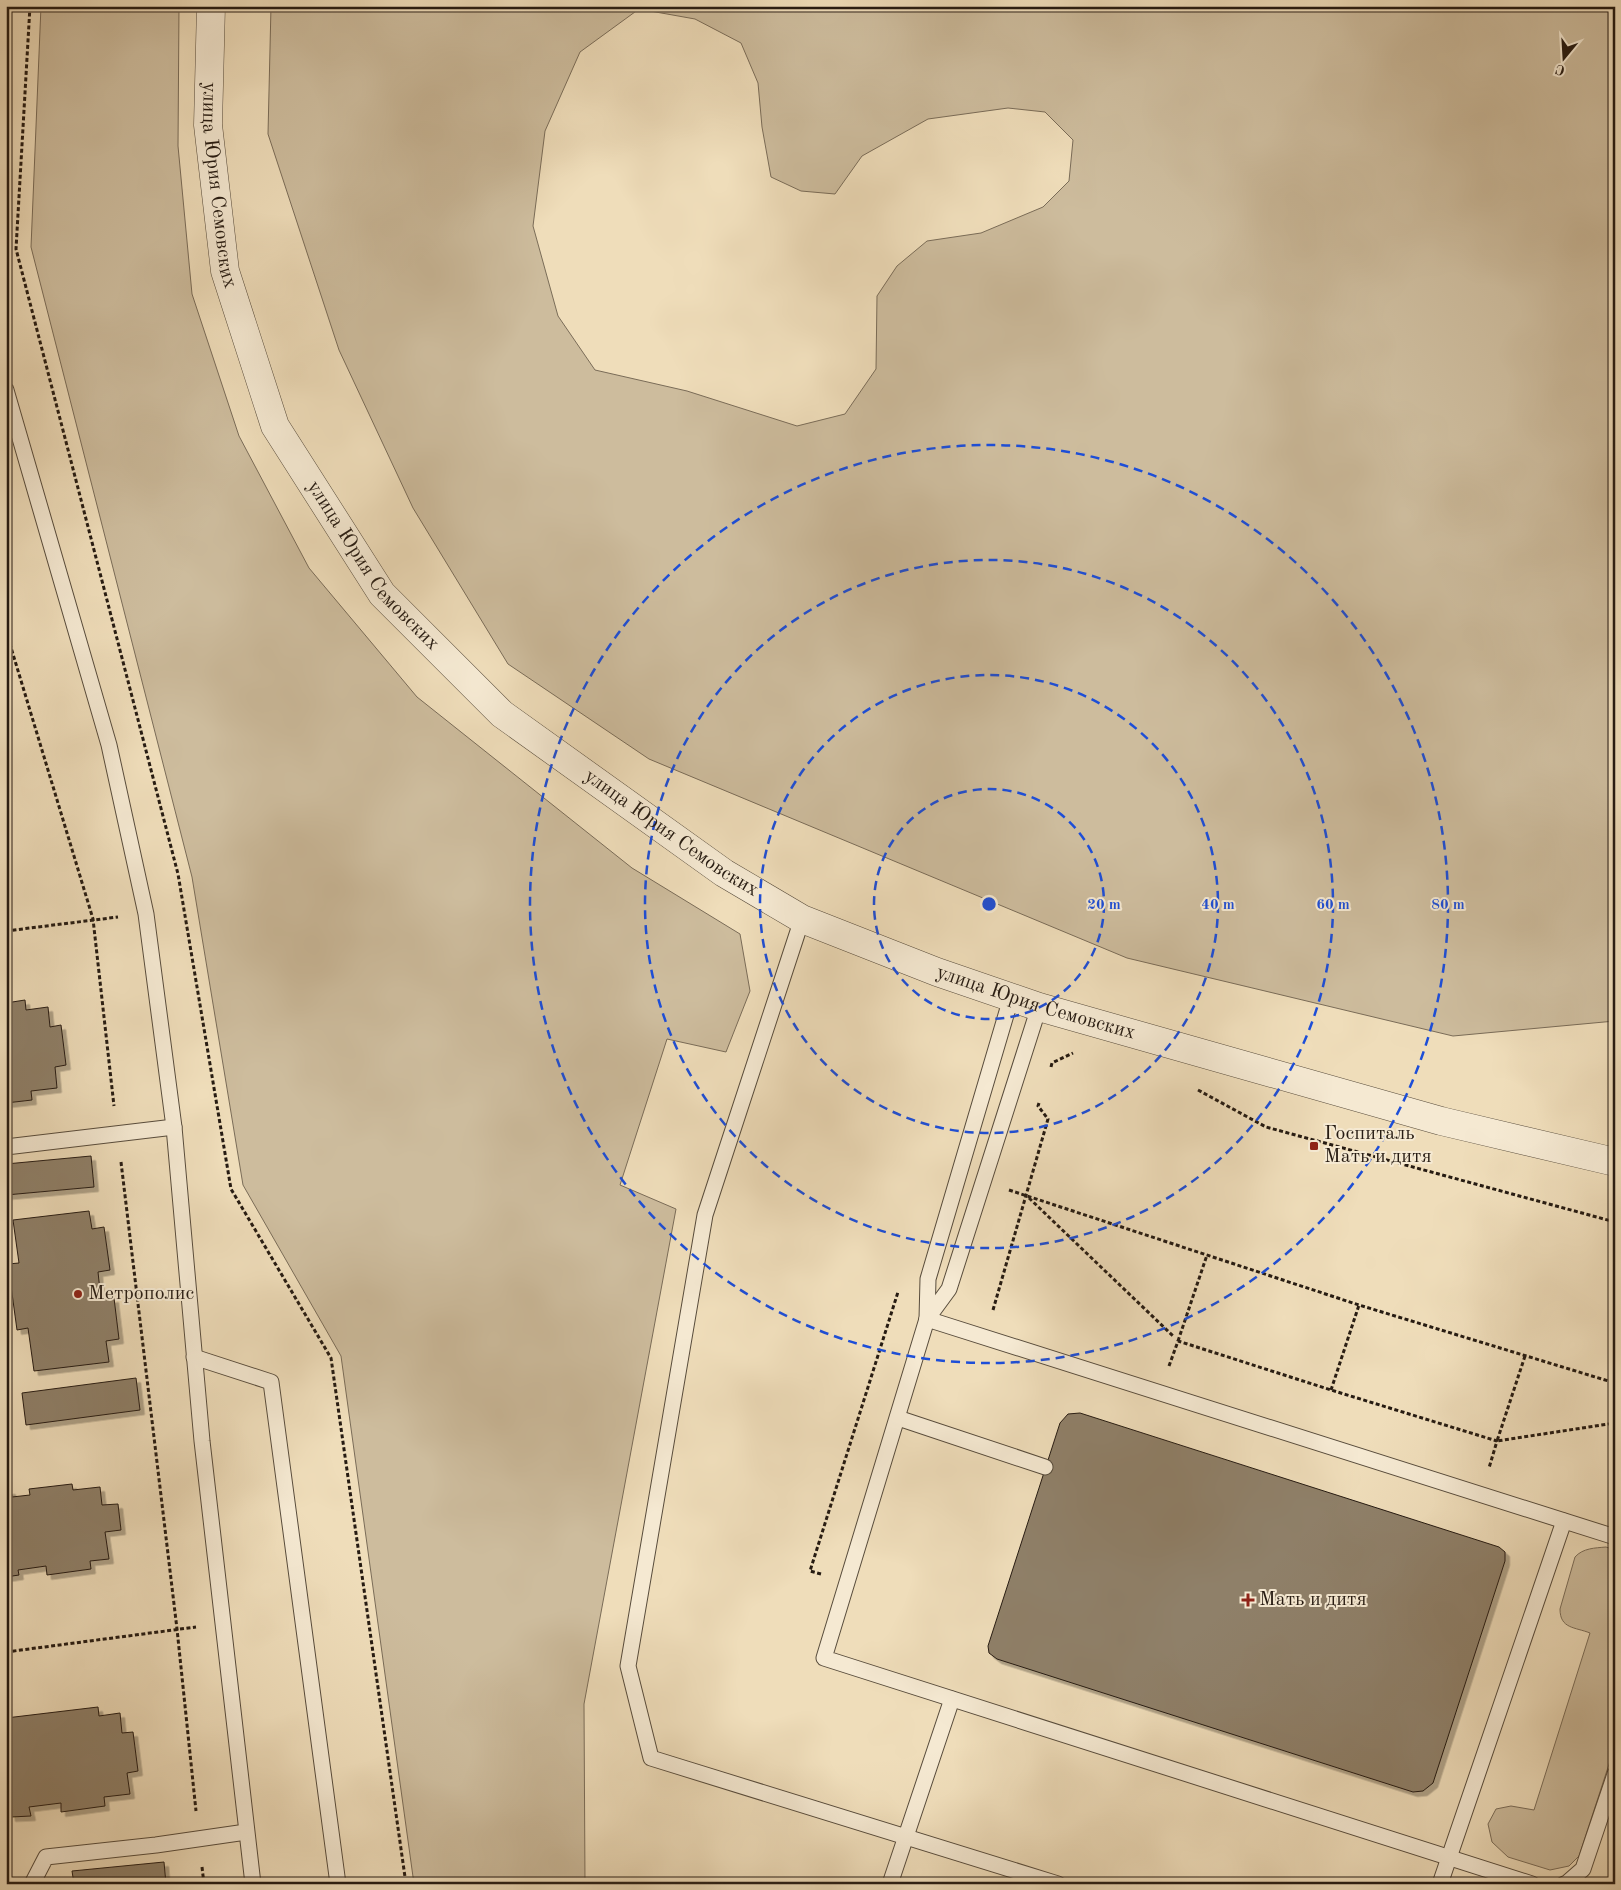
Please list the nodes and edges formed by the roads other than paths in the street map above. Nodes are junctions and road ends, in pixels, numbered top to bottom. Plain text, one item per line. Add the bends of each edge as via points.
1 (211, 6) edge
2 (6, 390) edge
3 (10, 417) edge
4 (802, 919) junction
5 (1011, 998) junction
6 (1039, 1007) junction
7 (174, 1127) junction
8 (6, 1147) edge
9 (1615, 1162) edge
10 (927, 1319) junction
11 (194, 1357) junction
12 (898, 1418) junction
13 (1045, 1467) dead end
14 (1564, 1521) junction
15 (1615, 1537) edge
16 (952, 1698) junction
17 (1615, 1774) edge
18 (246, 1832) junction
19 (906, 1835) junction
20 (1449, 1858) junction
21 (32, 1884) edge
22 (253, 1884) edge
23 (338, 1884) edge
24 (890, 1884) edge
25 (1058, 1884) edge
26 (1440, 1884) edge
27 (1532, 1884) edge
28 (1564, 1884) edge

1 - 4 street, улица Юрия Семовских via 208,125 225,271 275,426 382,594 502,714 724,873
2 - 3 lane
3 - 7 lane via 109,745 146,914
4 - 5 street, улица Юрия Семовских
4 - 19 lane via 705,1215 628,1666 651,1758
5 - 6 street, улица Юрия Семовских
5 - 10 lane via 928,1279
6 - 9 street, улица Юрия Семовских via 1441,1121
6 - 10 lane via 949,1288
7 - 8 lane
7 - 11 lane
10 - 12 lane
10 - 14 lane
11 - 18 lane
11 - 23 lane via 271,1382
12 - 13 lane
12 - 16 lane via 824,1658
14 - 15 lane
14 - 20 lane
16 - 19 lane
16 - 20 lane
17 - 28 lane via 1583,1869
18 - 21 lane via 46,1857
18 - 22 lane
19 - 24 lane
19 - 25 lane
20 - 26 lane
20 - 27 lane

